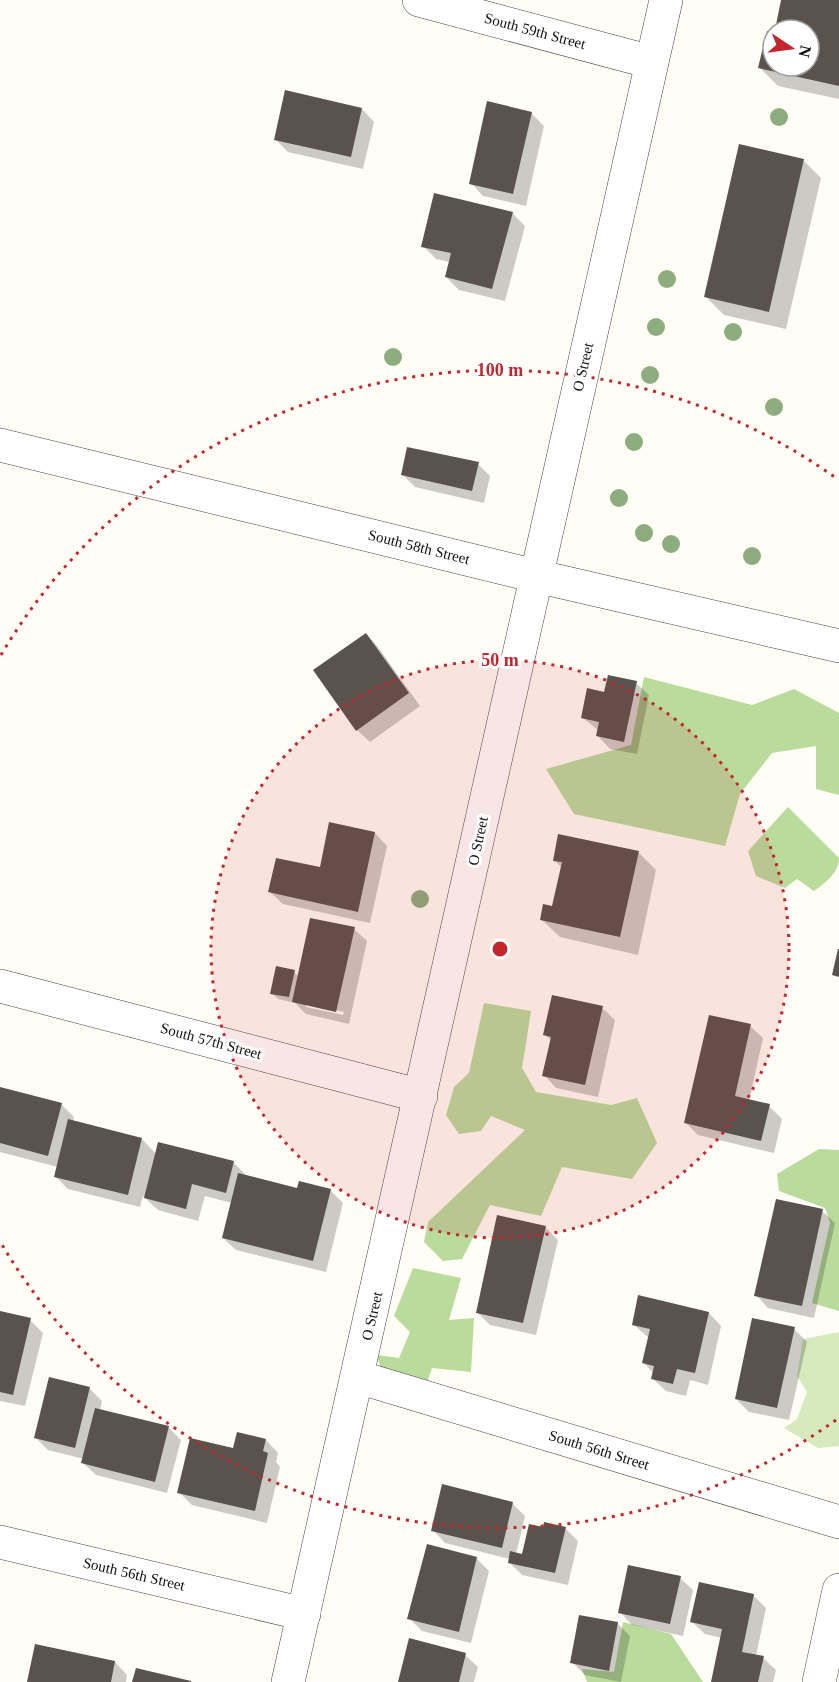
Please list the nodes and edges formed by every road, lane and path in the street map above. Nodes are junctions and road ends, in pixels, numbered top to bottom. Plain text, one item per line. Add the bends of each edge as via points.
1 (419, 0) edge
2 (666, 0) edge
3 (651, 62) junction
4 (0, 445) edge
5 (536, 576) junction
6 (839, 646) edge
7 (0, 986) edge
8 (421, 1096) junction
9 (358, 1377) junction
10 (839, 1522) edge
11 (0, 1542) edge
12 (839, 1590) edge
13 (304, 1614) junction
14 (288, 1682) edge
15 (819, 1682) edge

1 - 3 street, South 59th Street
2 - 3 street, O Street
3 - 5 street, O Street
4 - 5 street, South 58th Street
5 - 6 street, South 58th Street
5 - 8 street, O Street
7 - 8 street, South 57th Street
8 - 9 street, O Street
9 - 10 street, South 56th Street
9 - 13 street, O Street
11 - 13 street, South 56th Street
12 - 15 street
13 - 14 street, O Street

